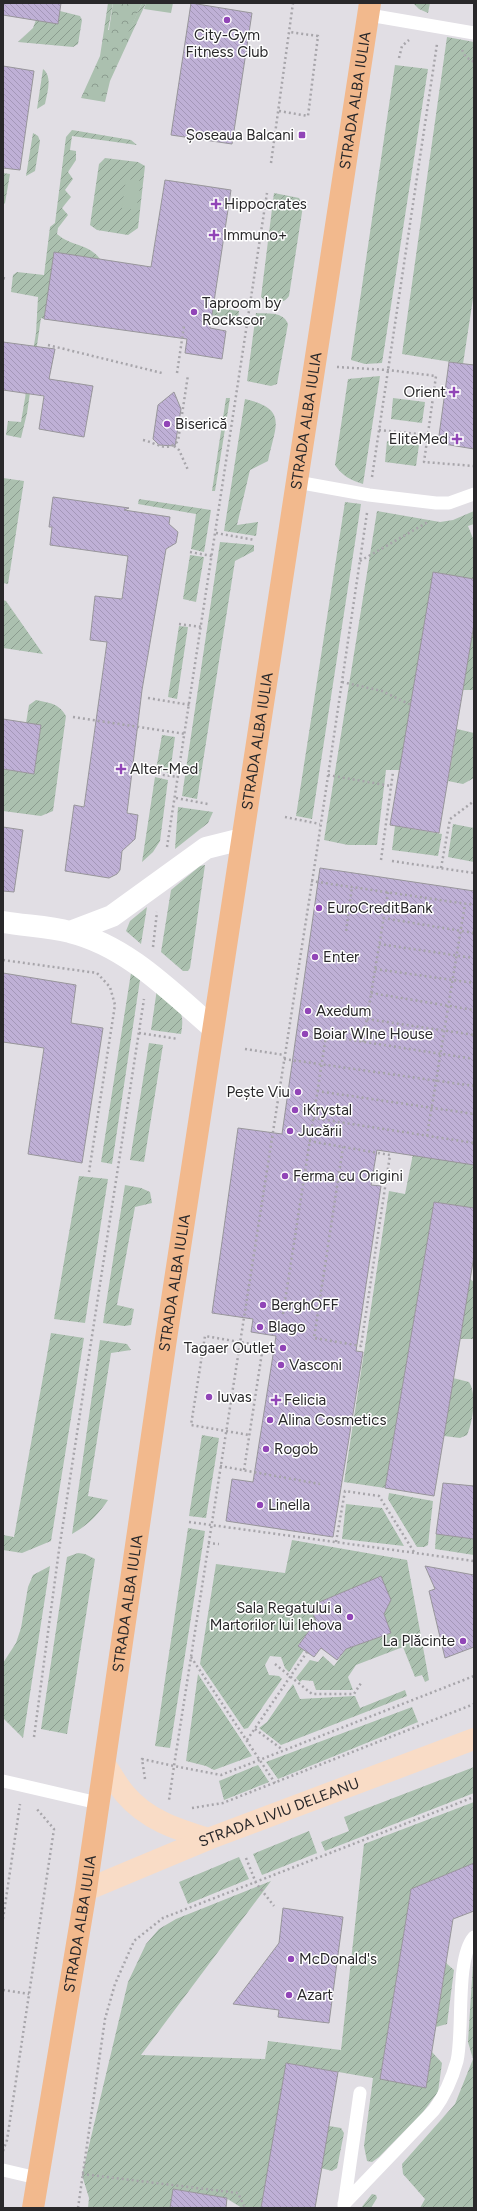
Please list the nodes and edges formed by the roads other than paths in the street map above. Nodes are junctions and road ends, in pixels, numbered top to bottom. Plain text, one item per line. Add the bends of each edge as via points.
1 (366, 7) edge
2 (474, 33) edge
3 (297, 482) junction
4 (474, 494) edge
5 (242, 839) junction
6 (3, 922) edge
7 (70, 932) junction
8 (213, 1028) junction
9 (474, 1739) edge
10 (104, 1763) junction
11 (3, 1781) edge
12 (98, 1803) junction
13 (208, 1839) junction
14 (86, 1890) junction
15 (474, 1937) edge
16 (360, 2093) dead end
17 (3, 2170) edge
18 (37, 2178) junction
19 (344, 2206) edge
20 (32, 2208) edge

1 - 2 lane via 436,26
1 - 3 main road, STRADA ALBA IULIA
3 - 4 lane via 436,503 449,503
3 - 5 main road, STRADA ALBA IULIA
5 - 7 street via 206,848 112,916
5 - 8 main road, STRADA ALBA IULIA
6 - 7 street
7 - 8 street via 111,947 148,972
8 - 10 main road, STRADA ALBA IULIA
9 - 13 main road, STRADA LIVIU DELEANU
10 - 12 main road, STRADA ALBA IULIA
10 - 13 main road via 124,1793 143,1812 164,1824
11 - 12 lane
12 - 14 main road, STRADA ALBA IULIA
13 - 14 main road, STRADA LIVIU DELEANU
14 - 18 main road, STRADA ALBA IULIA
15 - 19 lane via 464,1961 457,2059 444,2096 434,2110
16 - 19 lane
17 - 18 lane
18 - 20 main road, STRADA ALBA IULIA

